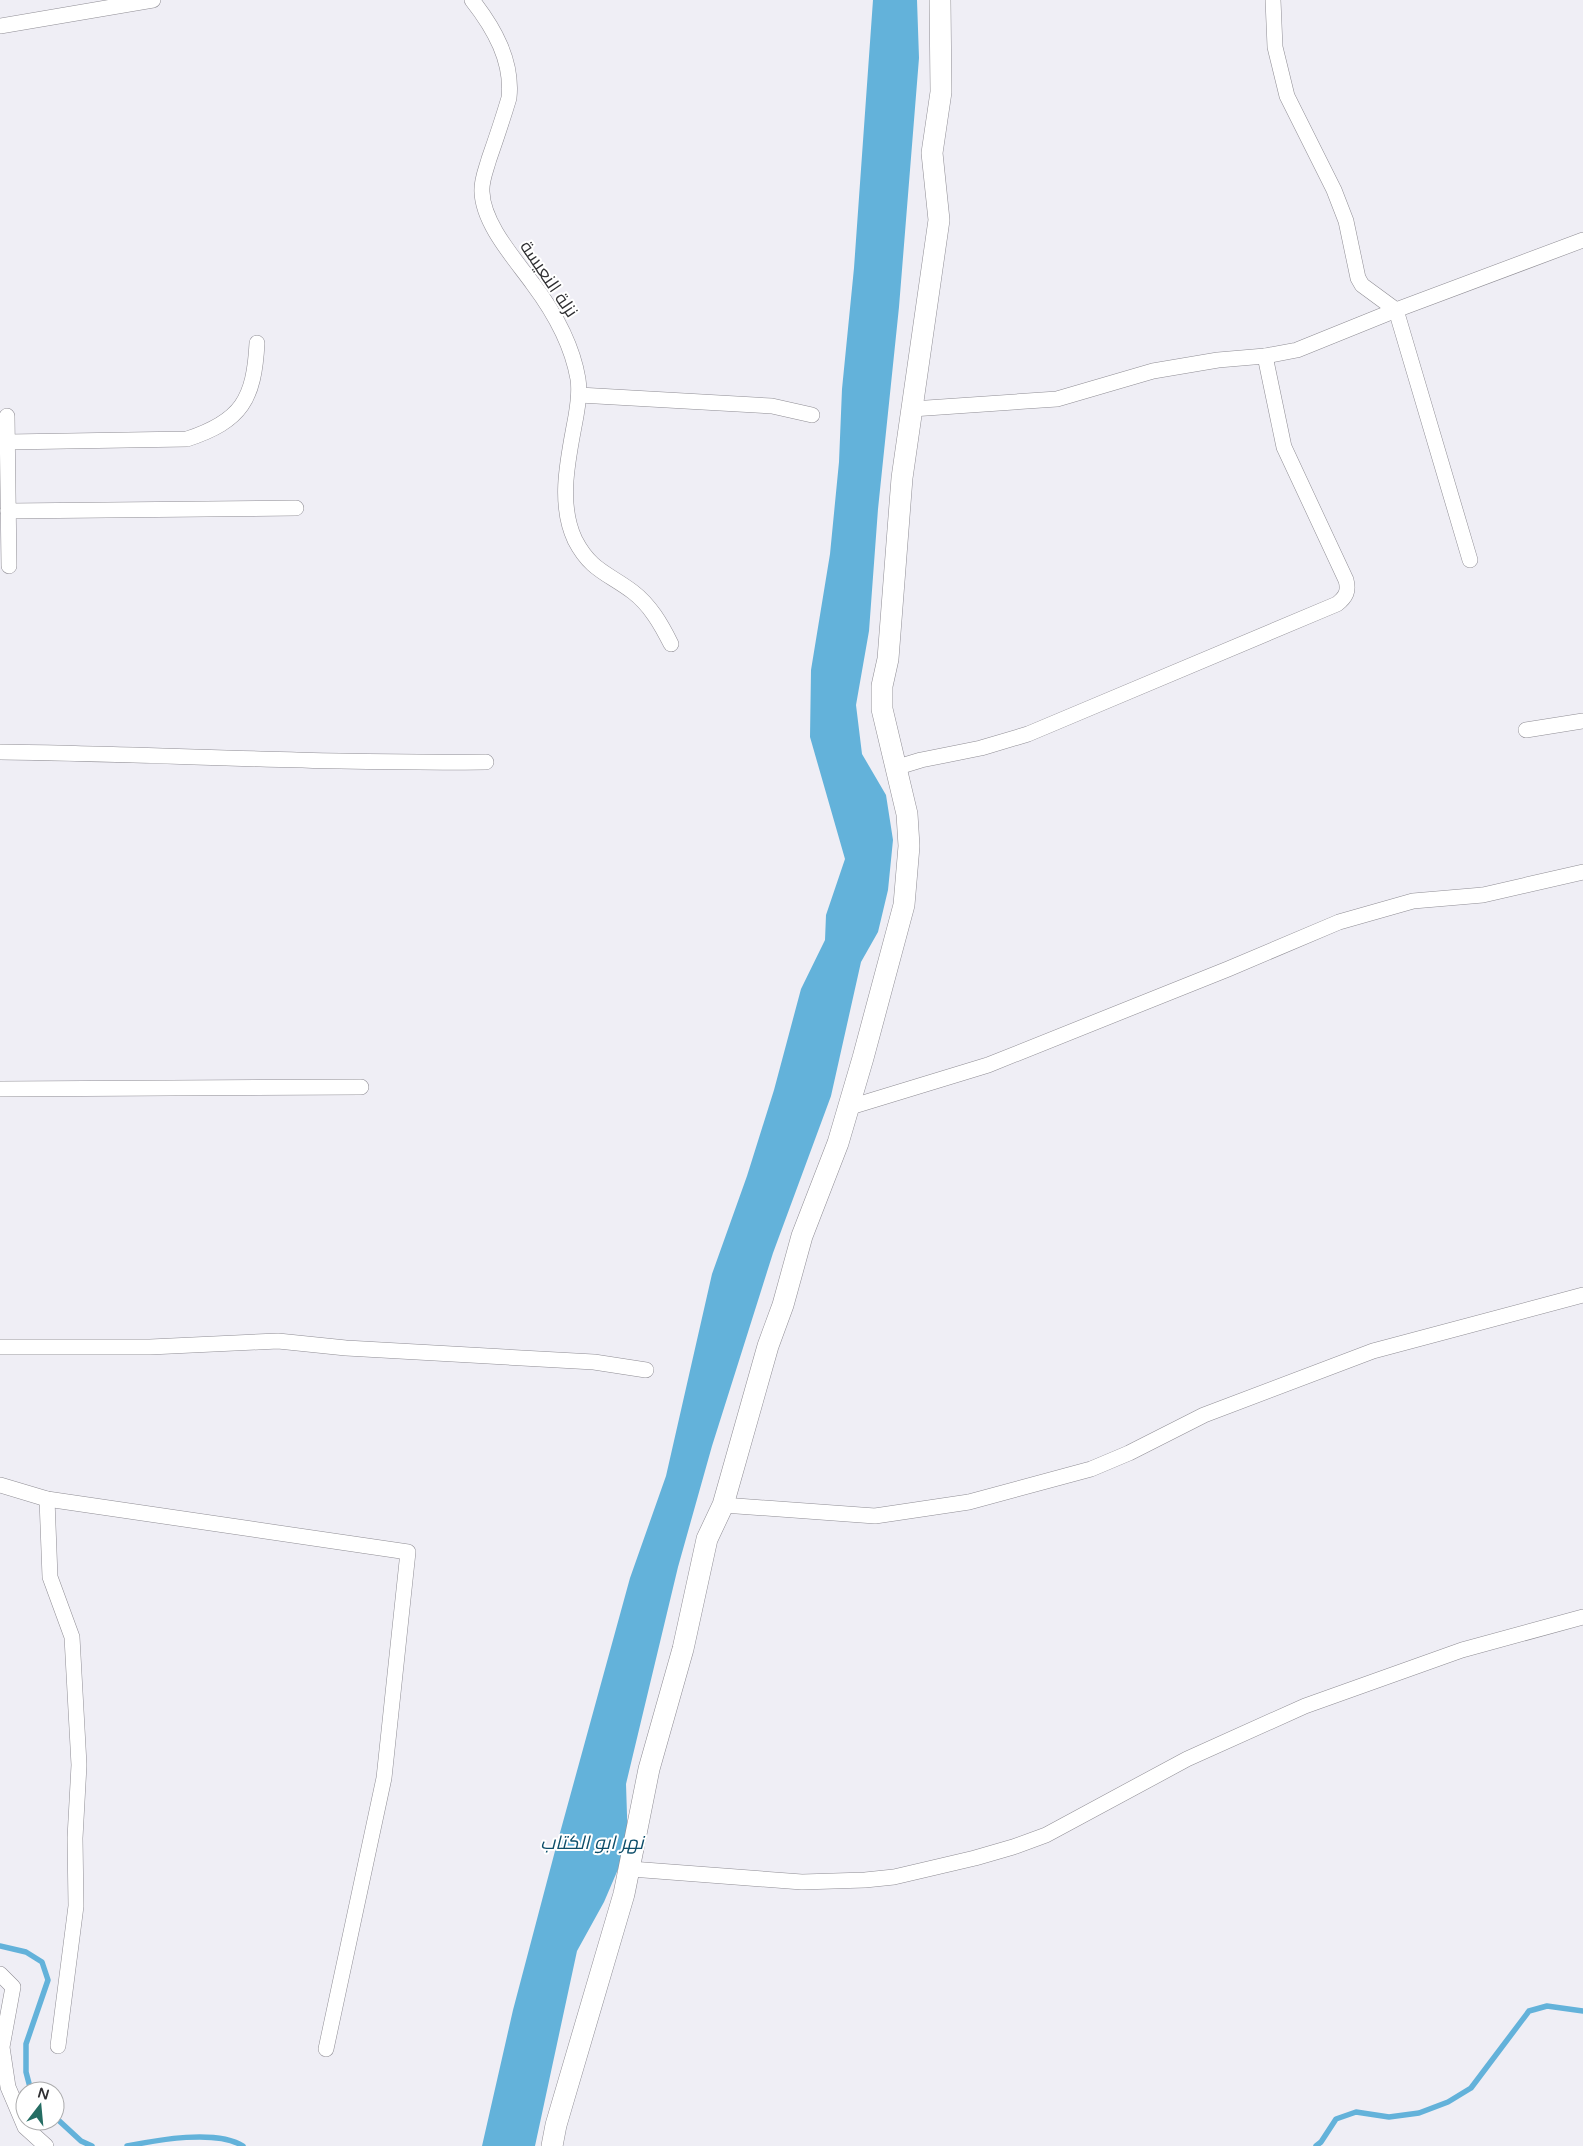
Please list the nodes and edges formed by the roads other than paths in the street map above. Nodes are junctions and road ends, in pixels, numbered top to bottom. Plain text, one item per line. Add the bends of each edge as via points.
1 (152, 0) edge
2 (472, 0) edge
3 (940, 0) edge
4 (1273, 0) edge
5 (0, 26) edge
6 (1583, 240) edge
7 (1396, 310) junction
8 (257, 343) dead end
9 (1265, 356) junction
10 (579, 395) junction
11 (912, 409) junction
12 (812, 415) dead end
13 (7, 416) dead end
14 (5, 451) edge
15 (296, 508) dead end
16 (8, 511) junction
17 (1470, 560) dead end
18 (9, 566) dead end
19 (671, 644) dead end
20 (1583, 721) edge
21 (1526, 730) dead end
22 (0, 752) edge
23 (486, 762) dead end
24 (898, 767) junction
25 (1583, 872) edge
26 (361, 1087) dead end
27 (0, 1089) edge
28 (847, 1108) junction
29 (1583, 1295) edge
30 (0, 1347) edge
31 (646, 1370) dead end
32 (0, 1485) edge
33 (47, 1499) junction
34 (723, 1505) junction
35 (1583, 1617) edge
36 (631, 1869) junction
37 (0, 1974) edge
38 (58, 2046) dead end
39 (326, 2049) dead end
40 (46, 2146) edge
41 (552, 2146) edge

1 - 5 street
2 - 10 street, نزلة النعيسة via 499,42 510,85 509,98 483,179 483,202 499,238 546,302 567,341 578,376
3 - 11 street via 941,92 932,153 939,220
4 - 7 street via 1274,47 1287,96 1334,190 1346,221 1358,278 1362,285
6 - 7 street
7 - 9 street via 1297,350
7 - 17 street
8 - 14 street via 256,366 242,406 227,421 207,432 187,439
9 - 11 street via 1153,371 1057,399
9 - 24 street via 1284,447 1346,580 1348,587 1344,598 1328,608 1028,734
10 - 12 street via 772,406
10 - 19 street, نزلة النعيسة via 566,494 569,524 590,562 642,600 663,627
11 - 24 street via 902,478 888,659 882,686 882,709
13 - 14 street
14 - 16 street
15 - 16 street
16 - 18 street
20 - 21 street
22 - 23 street
24 - 28 street via 908,814 904,905
25 - 28 street via 1483,895 1413,901 1339,922 988,1065
26 - 27 street
28 - 34 street via 838,1143 802,1236
29 - 34 street via 1372,1351 1204,1415 1090,1469 969,1502 875,1516
30 - 31 street via 150,1347 278,1341 594,1362
32 - 33 street
33 - 38 street via 50,1577 72,1637 79,1766 76,1906
33 - 39 street via 408,1552 384,1778
34 - 36 street via 707,1539 683,1648 649,1769
35 - 36 street via 1462,1650 1304,1706 1187,1759 1046,1835 974,1858 894,1877 865,1880 802,1882
36 - 41 street
37 - 40 street via 13,1987 2,2047 8,2087 25,2127

